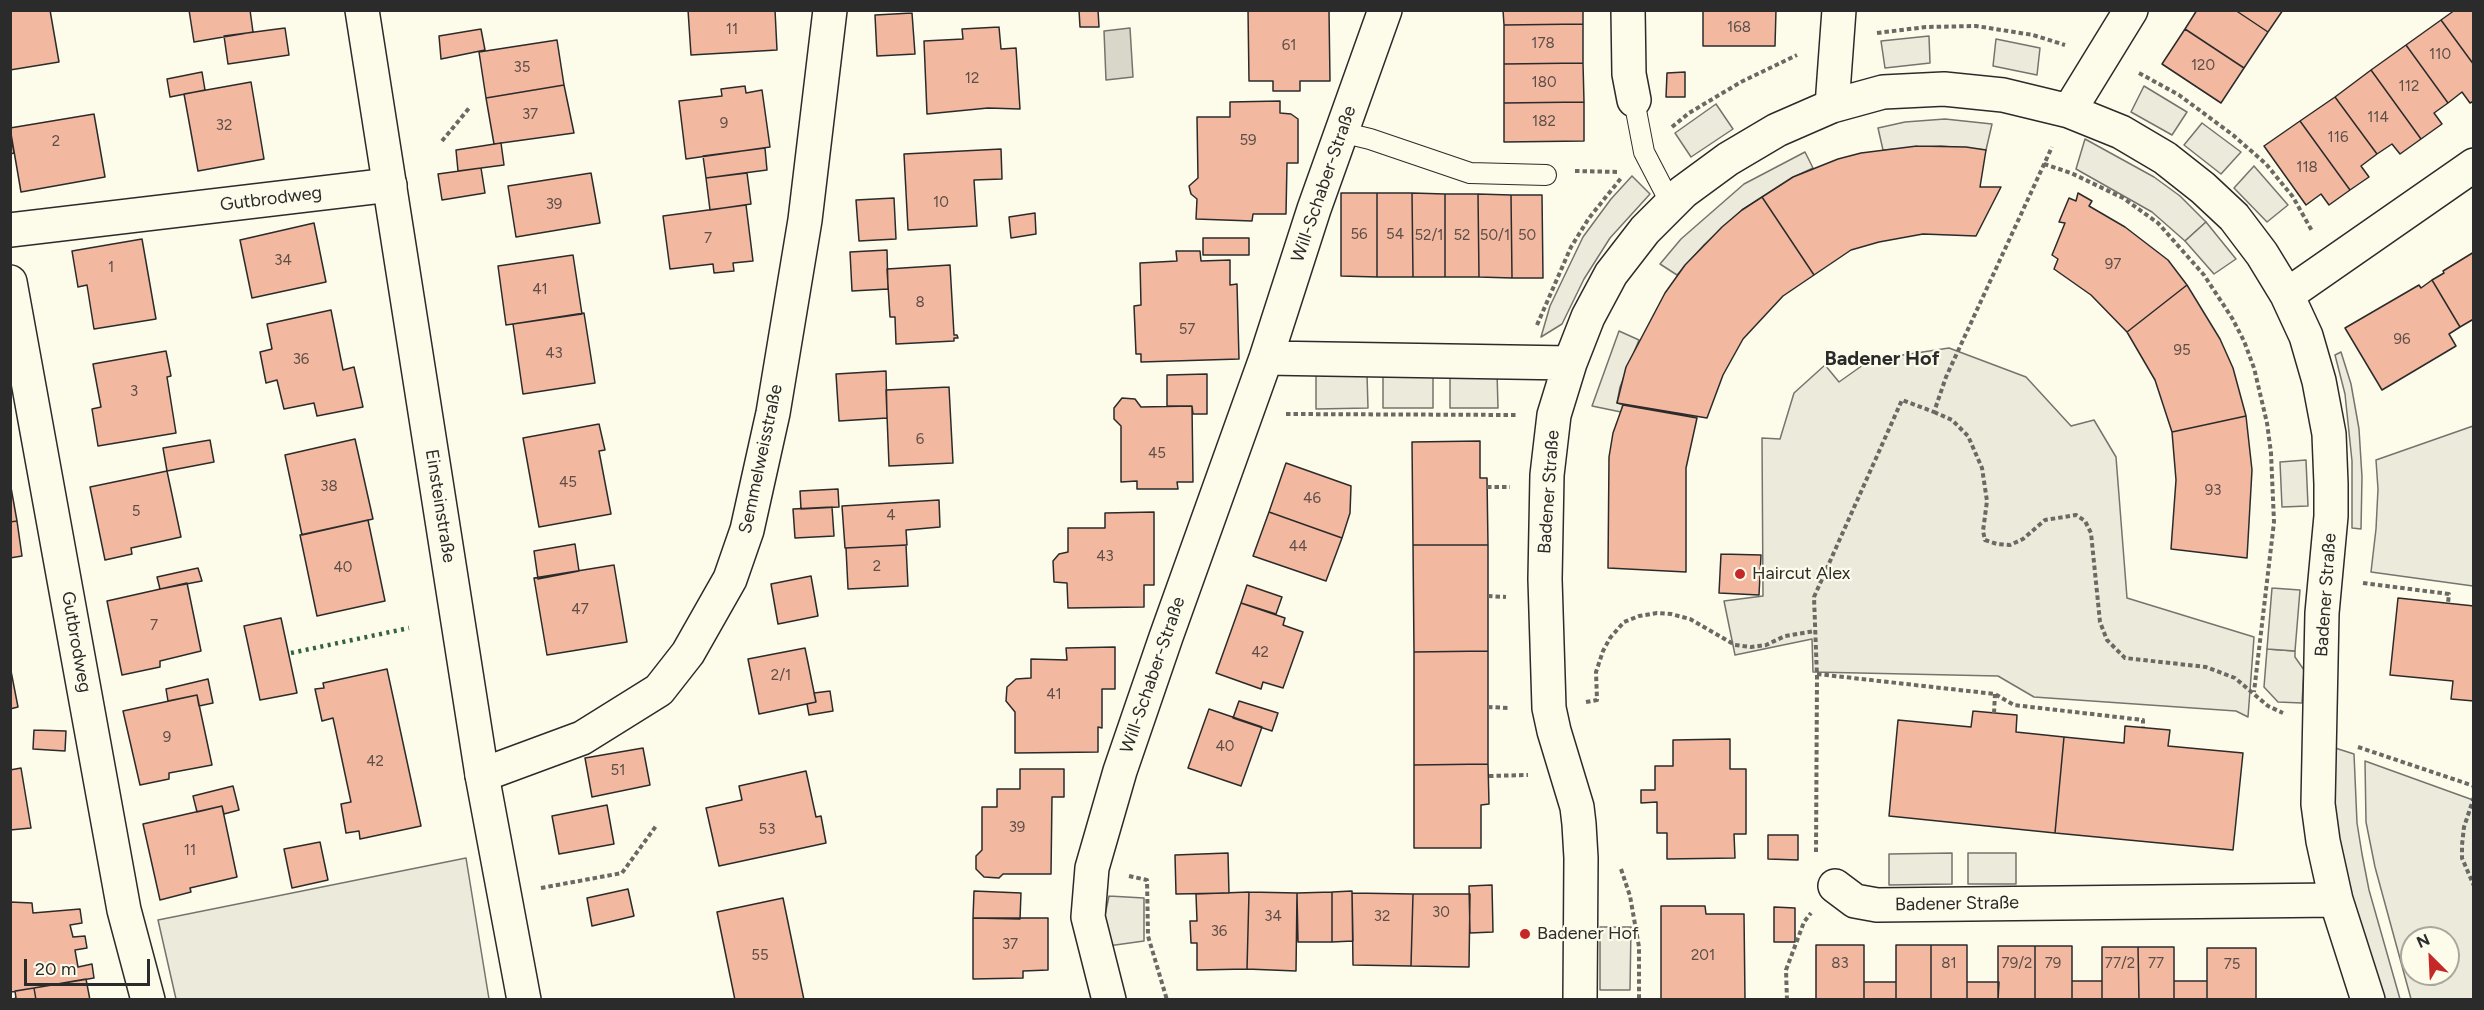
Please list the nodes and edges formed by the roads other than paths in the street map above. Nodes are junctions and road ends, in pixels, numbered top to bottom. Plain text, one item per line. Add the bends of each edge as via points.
1 (362, 10) edge
2 (830, 10) edge
3 (1386, 10) edge
4 (1628, 10) edge
5 (1839, 10) edge
6 (2131, 10) edge
7 (1634, 100) joint
8 (1832, 106) junction
9 (2068, 111) junction
10 (1341, 132) junction
11 (2474, 165) edge
12 (1546, 175) road end
13 (390, 185) junction
14 (1671, 204) junction
15 (10, 230) edge
16 (10, 282) edge
17 (2287, 295) junction
18 (1266, 358) junction
19 (1570, 363) junction
20 (482, 775) junction
21 (1835, 886) road end
22 (2336, 900) junction
23 (148, 999) edge
24 (524, 999) edge
25 (1109, 999) edge
26 (1580, 999) edge
27 (2368, 999) edge

1 - 13 street, Einsteinstraße
2 - 20 street, Semmelweisstraße via 805,220 773,413 747,530 730,579 688,653 659,690 582,738
3 - 10 street, Will-Schaber-Straße
4 - 7 street via 1629,74
5 - 8 street
6 - 9 street
7 - 14 lane via 1644,152
8 - 9 street, Badener Straße via 1883,92 1944,89 2003,95
8 - 14 street, Badener Straße via 1777,130 1728,159
9 - 17 street, Badener Straße via 2121,132 2165,158 2203,188 2234,217
10 - 12 lane via 1470,173
10 - 18 street, Will-Schaber-Straße
11 - 17 street
13 - 15 street, Gutbrodweg
13 - 20 street, Einsteinstraße
14 - 19 street, Badener Straße via 1611,274
16 - 23 street, Gutbrodweg via 124,910
17 - 22 street, Badener Straße via 2306,336 2329,434 2331,516 2322,613 2318,804
18 - 19 street
18 - 25 street, Will-Schaber-Straße via 1120,771 1092,868 1088,917
19 - 26 street, Badener Straße via 1554,415 1547,475 1545,564 1549,708 1579,824
20 - 24 street, Einsteinstraße
21 - 22 street, Badener Straße via 1855,901 1877,905
22 - 27 street, Badener Straße

